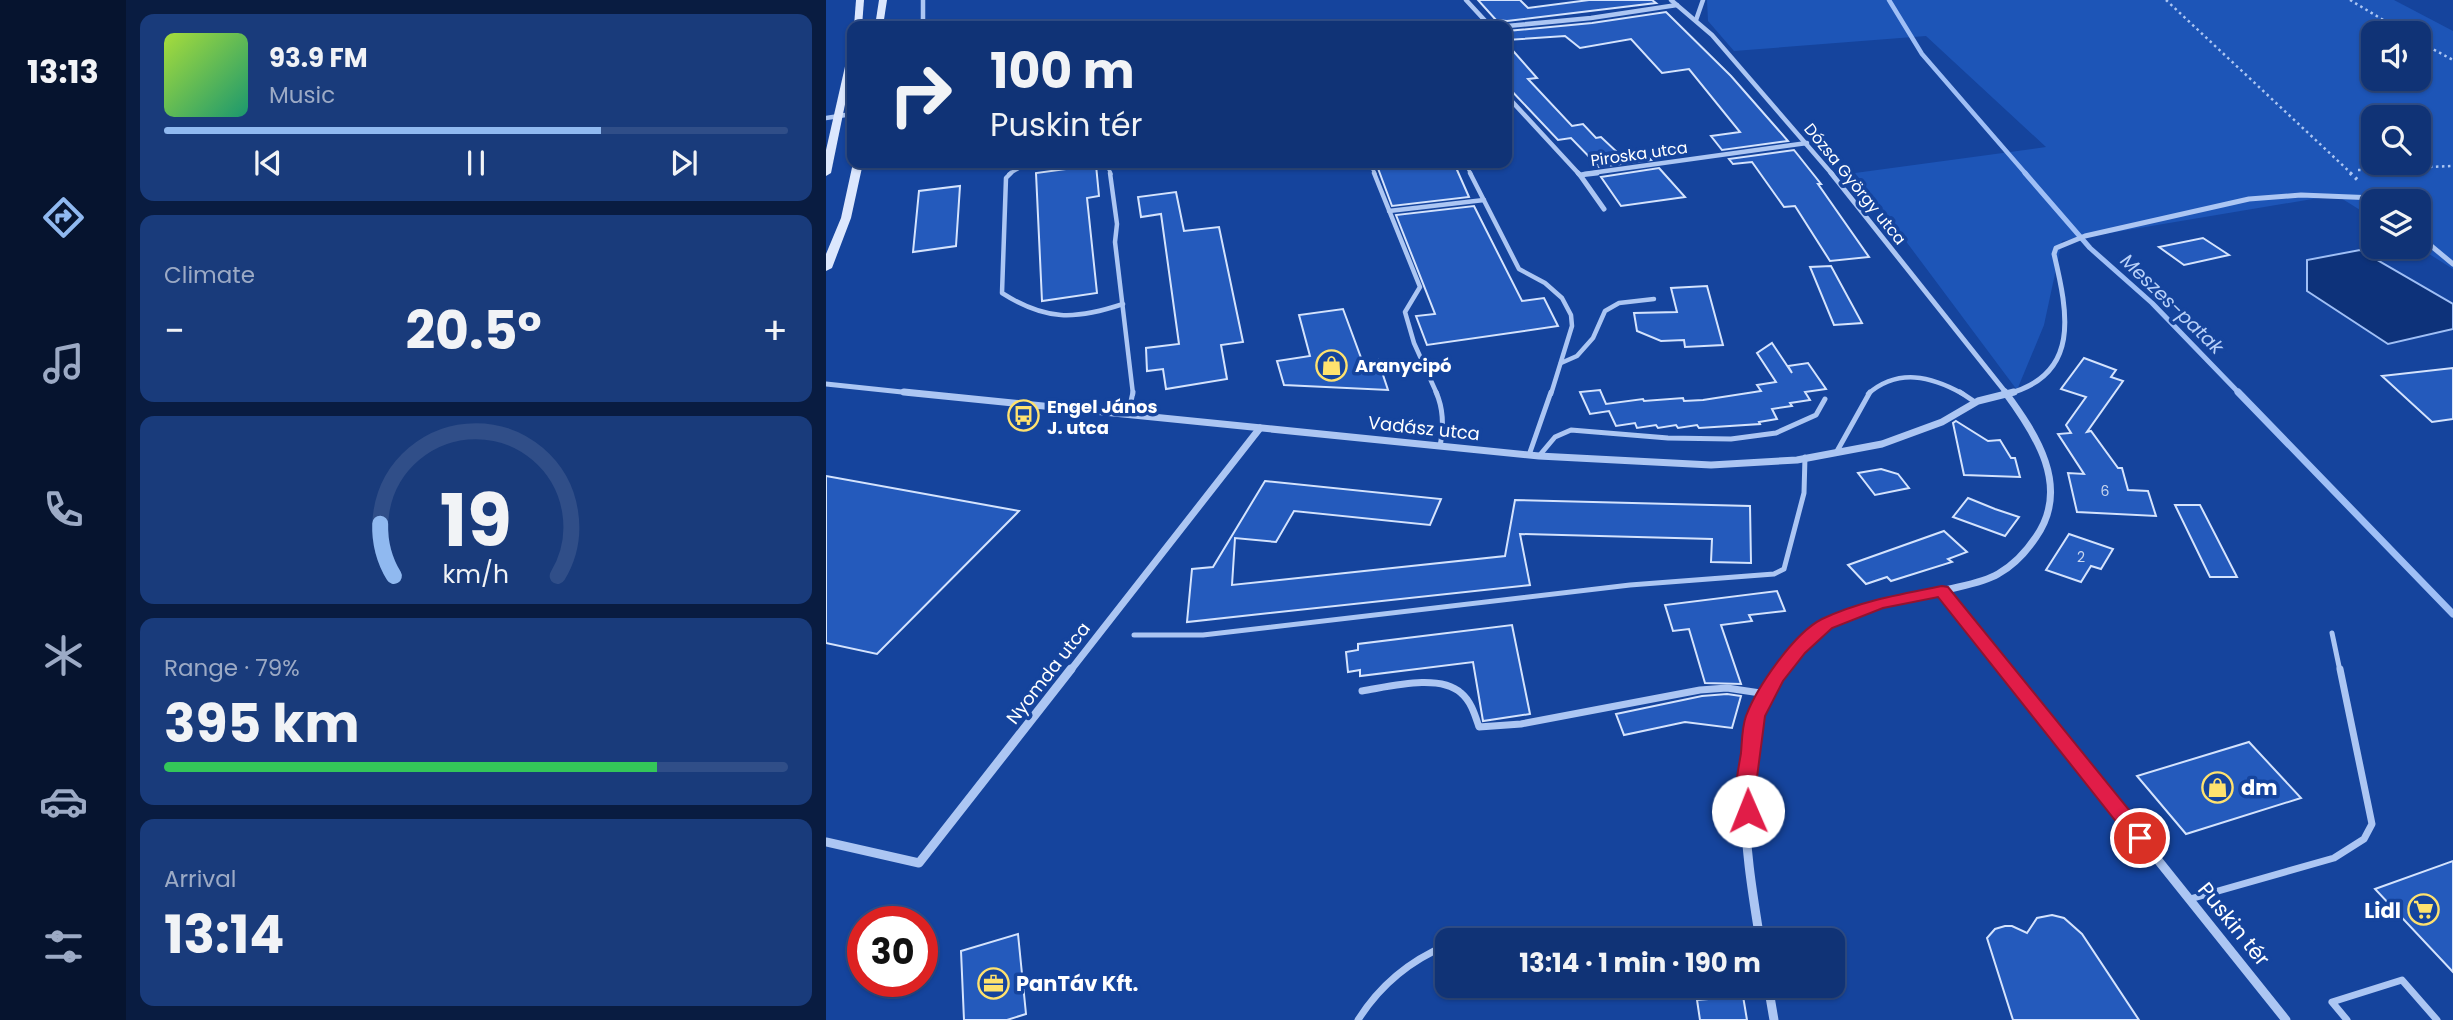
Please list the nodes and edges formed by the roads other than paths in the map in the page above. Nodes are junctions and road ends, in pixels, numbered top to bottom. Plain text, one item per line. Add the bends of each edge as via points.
1 (860, 0) edge
2 (883, 0) edge
3 (923, 0) edge
4 (1466, 0) edge
5 (1671, 0) edge
6 (1703, 0) edge
7 (1677, 5) junction
8 (1696, 20) junction
9 (858, 21) edge
10 (880, 21) edge
11 (923, 21) edge
12 (1485, 21) edge
13 (1512, 26) edge
14 (847, 78) edge
15 (1512, 101) edge
16 (847, 115) edge
17 (840, 116) junction
18 (826, 118) edge
19 (1807, 144) junction
20 (857, 168) edge
21 (1017, 168) edge
22 (1109, 168) edge
23 (1372, 168) edge
24 (1468, 168) edge
25 (826, 173) edge
26 (1580, 175) junction
27 (2361, 198) edge
28 (1484, 200) junction
29 (1604, 209) dead end
30 (1390, 211) junction
31 (2431, 246) edge
32 (2453, 264) edge
33 (826, 268) edge
34 (1654, 299) dead end
35 (1123, 304) junction
36 (1561, 363) junction
37 (826, 384) edge
38 (2008, 393) junction
39 (1825, 399) dead end
40 (1975, 402) junction
41 (1128, 415) junction
42 (1260, 428) junction
43 (1440, 446) junction
44 (1836, 453) junction
45 (1529, 454) junction
46 (1539, 456) junction
47 (1805, 457) junction
48 (1942, 591) junction
49 (2332, 633) dead end
50 (1134, 635) dead end
51 (1362, 691) dead end
52 (1767, 694) junction
53 (826, 842) edge
54 (2190, 900) junction
55 (1759, 928) edge
56 (1435, 951) edge
57 (1770, 998) edge
58 (1358, 1020) edge
59 (1774, 1020) edge
60 (2286, 1020) edge
61 (2347, 1020) edge
62 (2437, 1020) edge

1 - 9 street
2 - 10 street
3 - 11 street
4 - 12 street
5 - 7 street, Dózsa György utca
6 - 8 street
7 - 8 street, Dózsa György utca
7 - 13 street
8 - 19 street, Dózsa György utca
14 - 17 street
15 - 26 street, Piroska utca
16 - 17 street
17 - 18 street
17 - 25 street
19 - 26 street, Piroska utca
19 - 38 street, Dózsa György utca
20 - 33 street via 846,218
21 - 35 lane via 1006,178 1002,293 1023,308 1073,318
22 - 35 lane
23 - 30 lane
24 - 28 lane
26 - 29 street
27 - 38 street, Vadász utca via 2301,194 2249,199 2085,236 2056,248 2066,316 2054,365 2040,383
28 - 30 lane
28 - 36 lane via 1519,270 1545,283 1572,315
30 - 43 lane via 1420,288 1405,312 1442,406
31 - 32 street
34 - 36 lane via 1619,303 1605,311 1593,338 1577,356
35 - 41 lane via 1133,389
36 - 45 lane
37 - 41 street, Vadász utca
38 - 40 street, Vadász utca
38 - 48 street, Dózsa György utca via 2032,429 2050,478 2052,505 2025,554 1997,575
39 - 46 lane via 1805,423 1776,433 1731,439 1668,438 1571,429 1555,437
40 - 44 street, Vadász utca via 1961,413 1893,440
40 - 44 lane via 1936,381 1904,376 1887,381 1868,394
41 - 42 street, Vadász utca
42 - 43 street, Vadász utca
42 - 53 street, Nyomda utca via 919,863
43 - 45 street, Vadász utca
44 - 47 street, Vadász utca
45 - 46 street, Vadász utca
46 - 47 street, Vadász utca via 1704,465
47 - 50 lane via 1804,493 1791,543 1784,569 1774,574 1630,585 1203,635
48 - 52 street via 1879,604 1826,624 1799,649
48 - 54 street, Puskin tér
49 - 54 lane via 2372,824 2364,839 2334,858
51 - 52 lane via 1441,682 1458,689 1479,727 1521,724 1700,690 1727,688
52 - 55 street via 1755,716 1746,785
54 - 60 street, Puskin tér
56 - 58 lane via 1404,968 1370,998
57 - 59 street
61 - 62 lane via 2332,1002 2402,980

